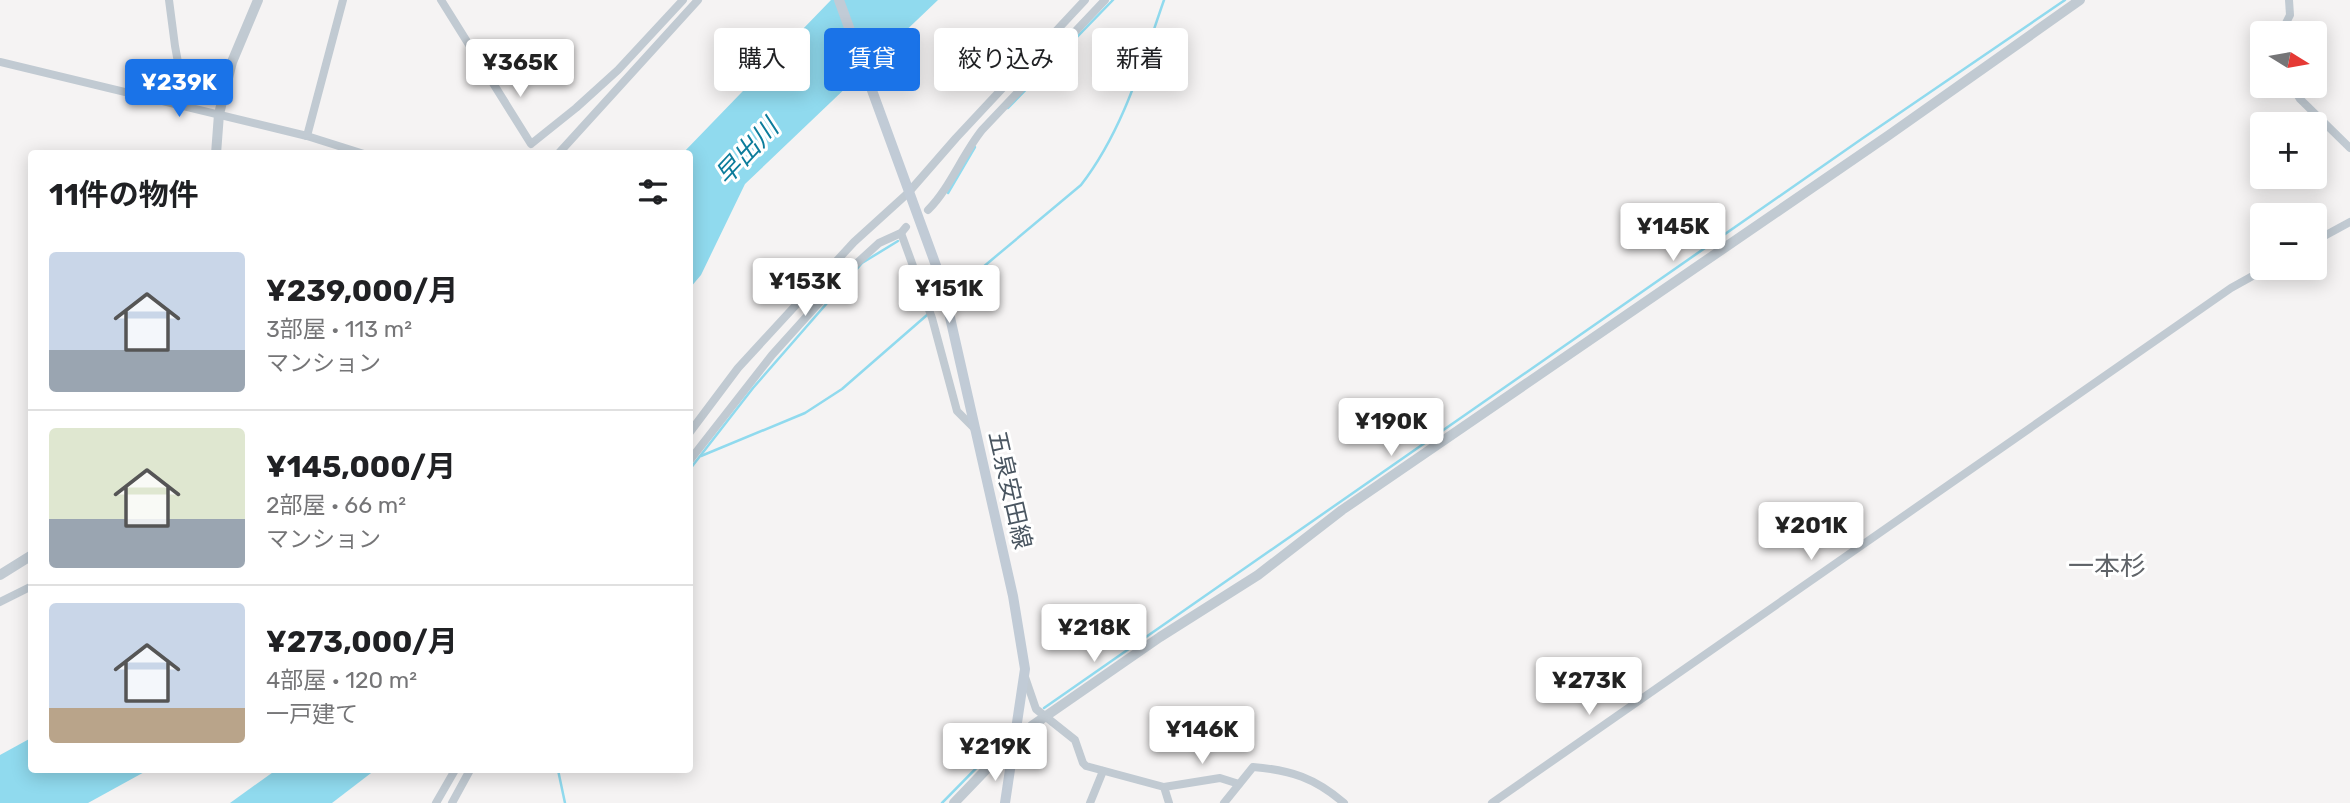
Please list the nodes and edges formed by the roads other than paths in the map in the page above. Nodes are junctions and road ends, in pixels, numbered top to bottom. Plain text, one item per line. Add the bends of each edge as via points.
1 (169, 0) edge
2 (258, 0) edge
3 (343, 0) edge
4 (441, 0) edge
5 (682, 0) edge
6 (698, 0) edge
7 (839, 0) edge
8 (1085, 0) edge
9 (1105, 0) edge
10 (2080, 0) edge
11 (2289, 0) edge
12 (2287, 21) edge
13 (0, 62) edge
14 (2299, 98) edge
15 (186, 106) junction
16 (219, 114) junction
17 (307, 135) junction
18 (2350, 148) edge
19 (216, 150) edge
20 (352, 150) edge
21 (562, 150) edge
22 (907, 191) junction
23 (928, 210) dead end
24 (2350, 222) edge
25 (2327, 234) edge
26 (2250, 278) edge
27 (693, 428) edge
28 (975, 429) junction
29 (693, 456) edge
30 (28, 558) edge
31 (0, 575) edge
32 (28, 588) edge
33 (0, 602) edge
34 (1024, 675) junction
35 (1045, 718) junction
36 (1015, 741) junction
37 (1103, 771) junction
38 (453, 773) edge
39 (468, 773) edge
40 (1239, 784) junction
41 (1164, 787) junction
42 (436, 803) edge
43 (452, 803) edge
44 (954, 803) edge
45 (1005, 803) edge
46 (1090, 803) edge
47 (1169, 803) edge
48 (1224, 803) edge
49 (1344, 803) edge
50 (1492, 803) edge

1 - 15 street
2 - 16 street via 232,62
3 - 17 street
4 - 5 street via 531,144 618,70
6 - 21 street
7 - 22 main road, 五泉安田線
8 - 22 street
9 - 23 street via 982,130
10 - 35 street via 1342,510 1258,575
11 - 12 street
13 - 15 street
14 - 18 street
15 - 16 street
16 - 17 street
16 - 19 street
17 - 20 street
22 - 27 street via 738,368
22 - 28 main road, 五泉安田線 via 942,282
24 - 25 street
26 - 50 street
28 - 29 street via 957,411 904,230 878,243 845,274 772,355
28 - 34 main road, 五泉安田線 via 1015,608
30 - 31 street
32 - 33 street
34 - 35 street via 1036,709
34 - 36 main road, 五泉安田線
35 - 36 street
35 - 37 street via 1075,740 1083,763
36 - 44 street
36 - 45 main road, 五泉安田線
37 - 41 street
37 - 46 street
38 - 42 street
39 - 43 street
40 - 41 street via 1220,778
40 - 48 street
40 - 49 street via 1253,767 1283,770 1314,781
41 - 47 street

